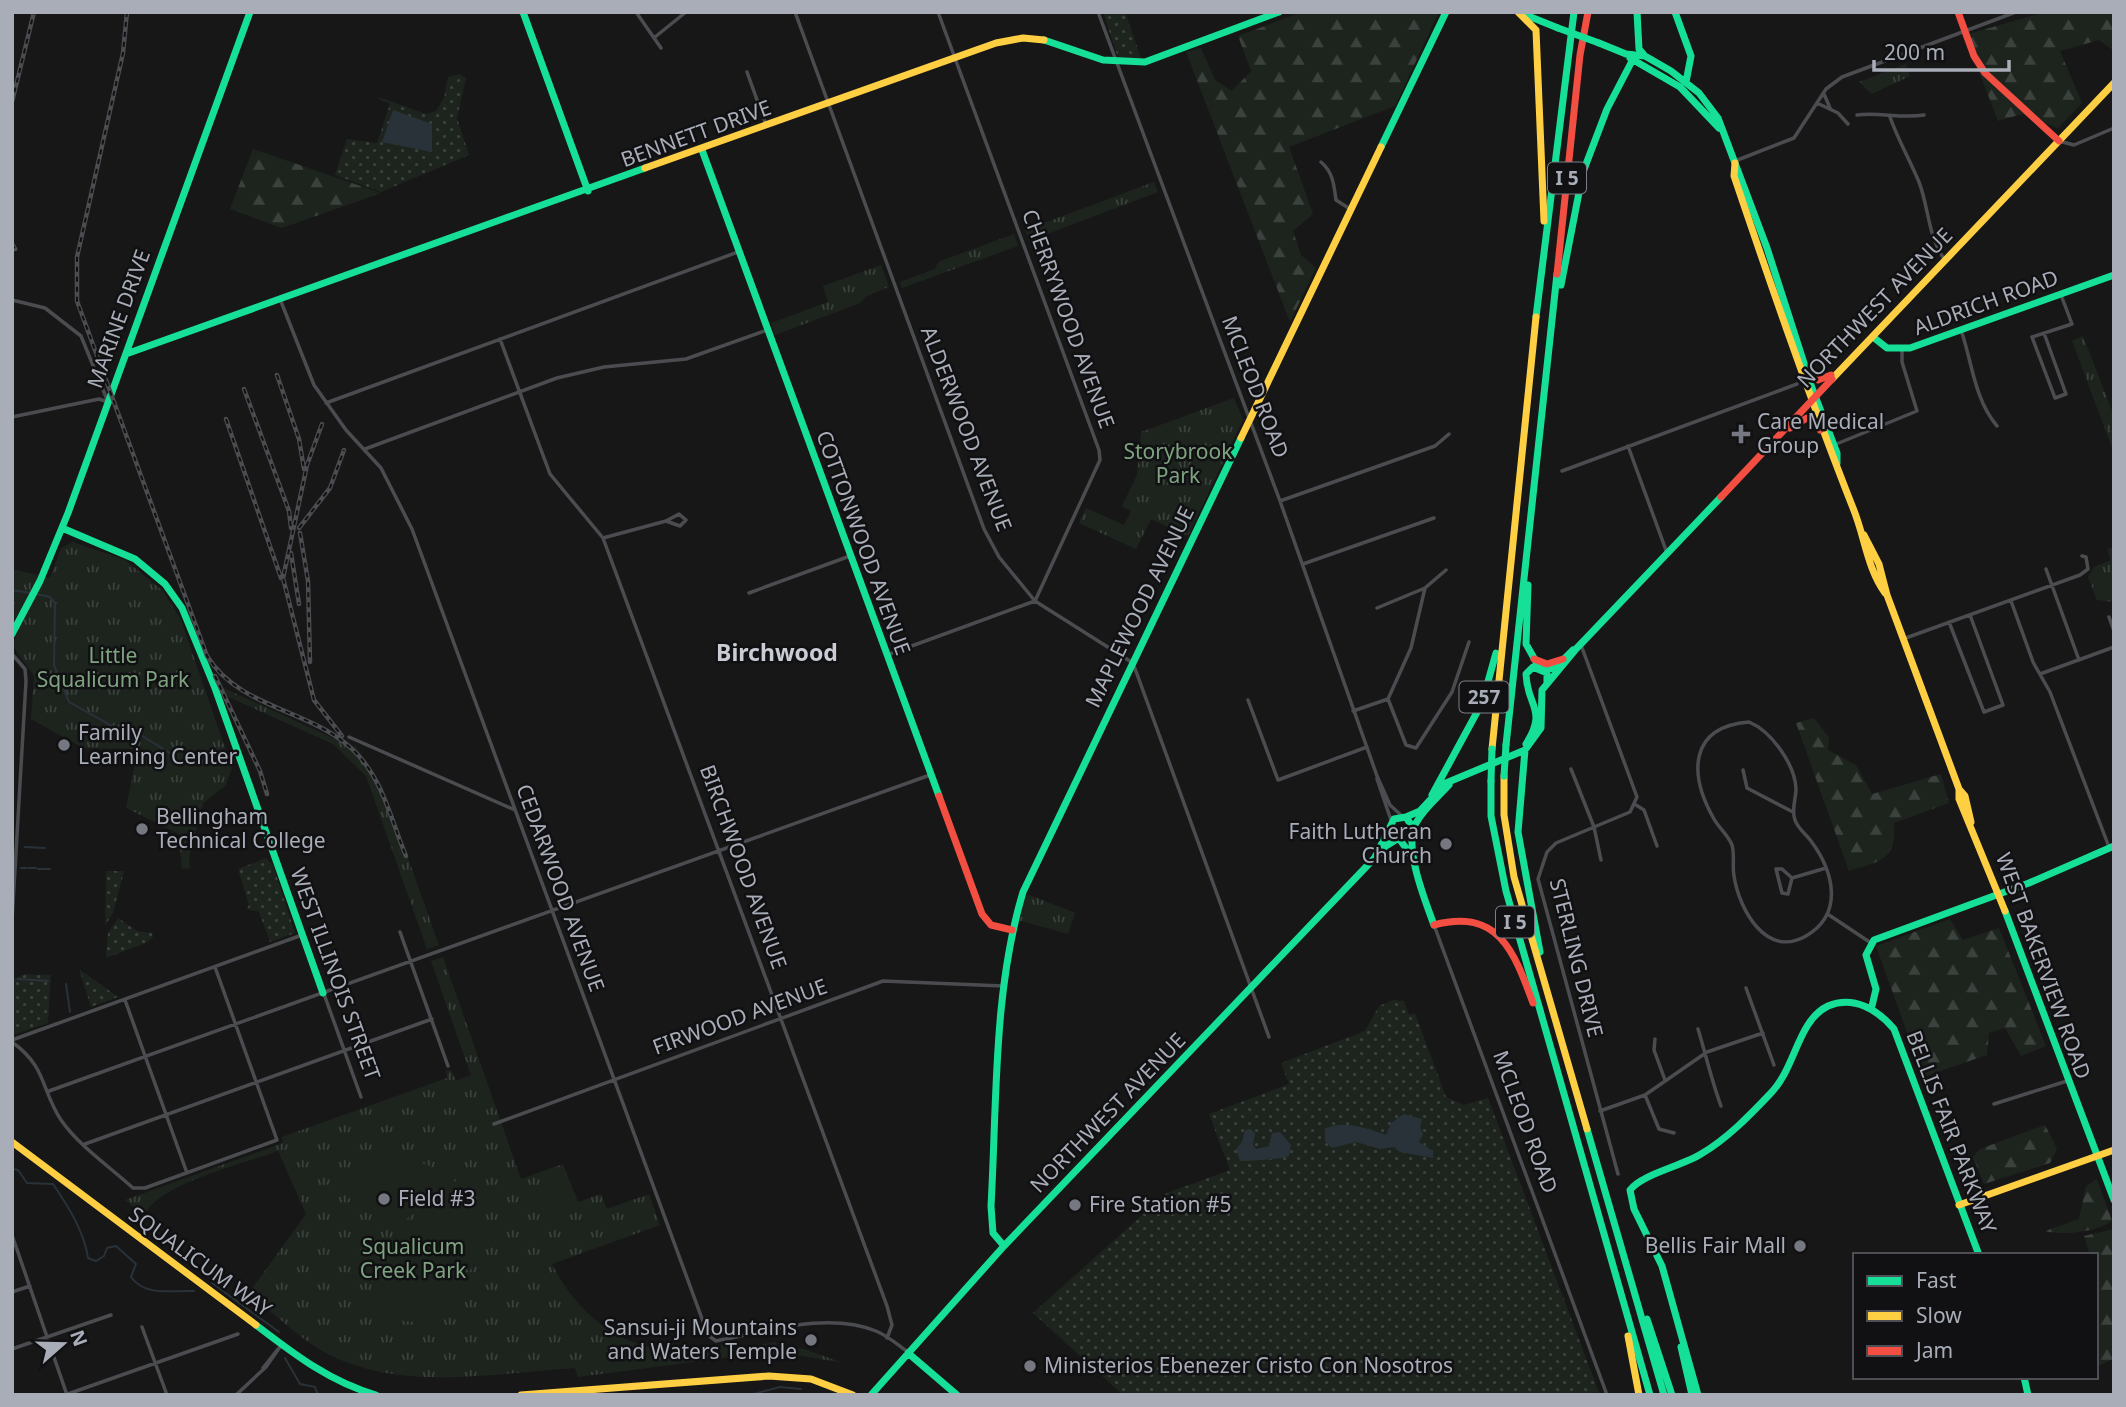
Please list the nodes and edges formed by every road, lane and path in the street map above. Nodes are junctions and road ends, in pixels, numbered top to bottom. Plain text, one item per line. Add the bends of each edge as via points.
1 (250, 12) edge
2 (523, 12) edge
3 (636, 12) edge
4 (686, 12) edge
5 (795, 12) edge
6 (938, 12) edge
7 (1098, 12) edge
8 (1279, 12) edge
9 (1446, 12) edge
10 (1518, 12) edge
11 (1574, 12) edge
12 (1588, 12) edge
13 (1637, 12) edge
14 (1675, 12) edge
15 (1958, 12) edge
16 (2016, 12) edge
17 (1544, 22) junction
18 (1535, 30) junction
19 (1964, 31) junction
20 (655, 37) junction
21 (661, 48) dead end
22 (1645, 56) junction
23 (1629, 58) junction
24 (955, 59) junction
25 (1116, 64) junction
26 (747, 72) dead end
27 (1686, 82) junction
28 (2114, 83) edge
29 (1826, 89) junction
30 (1817, 103) junction
31 (829, 105) junction
32 (1832, 110) junction
33 (1857, 115) dead end
34 (1924, 115) dead end
35 (1891, 117) junction
36 (1848, 124) dead end
37 (766, 127) junction
38 (2114, 128) edge
39 (1720, 129) junction
40 (2059, 141) junction
41 (702, 150) junction
42 (1735, 161) junction
43 (1321, 162) dead end
44 (588, 191) junction
45 (1350, 209) junction
46 (739, 251) junction
47 (1945, 261) junction
48 (1766, 265) junction
49 (2114, 275) edge
50 (1782, 293) junction
51 (2061, 295) junction
52 (280, 299) junction
53 (12, 300) edge
54 (767, 330) junction
55 (1961, 330) junction
56 (1534, 331) junction
57 (2044, 333) junction
58 (1873, 337) junction
59 (500, 339) junction
60 (1551, 345) junction
61 (1902, 350) junction
62 (126, 354) junction
63 (1850, 360) junction
64 (1806, 368) junction
65 (1797, 384) dead end
66 (520, 392) junction
67 (1813, 399) junction
68 (108, 402) junction
69 (326, 403) junction
70 (12, 417) edge
71 (1248, 421) junction
72 (1997, 426) dead end
73 (1449, 434) dead end
74 (1776, 439) junction
75 (1830, 443) junction
76 (1628, 446) junction
77 (365, 449) junction
78 (1562, 471) dead end
79 (1280, 501) junction
80 (1533, 510) junction
81 (1434, 518) dead end
82 (666, 521) junction
83 (62, 528) junction
84 (603, 538) junction
85 (1667, 554) junction
86 (850, 556) junction
87 (2082, 556) dead end
88 (1303, 564) junction
89 (2046, 569) dead end
90 (1446, 570) dead end
91 (2052, 586) junction
92 (1425, 588) junction
93 (1507, 591) junction
94 (748, 593) dead end
95 (1035, 601) junction
96 (2011, 601) junction
97 (1377, 608) dead end
98 (1970, 615) junction
99 (2109, 617) dead end
100 (1949, 622) junction
101 (2114, 631) edge
102 (12, 634) edge
103 (1903, 639) junction
104 (1469, 642) dead end
105 (1578, 646) junction
106 (2114, 647) edge
107 (12, 654) edge
108 (886, 655) junction
109 (1531, 657) junction
110 (1563, 659) junction
111 (2079, 660) junction
112 (1133, 663) junction
113 (1541, 668) junction
114 (2040, 674) junction
115 (1546, 684) junction
116 (1529, 686) junction
117 (1388, 699) junction
118 (1248, 700) dead end
119 (1353, 711) junction
120 (349, 737) dead end
121 (1367, 747) junction
122 (1525, 750) junction
123 (1509, 759) junction
124 (1571, 769) dead end
125 (1743, 770) dead end
126 (930, 775) junction
127 (1377, 776) junction
128 (1452, 780) junction
129 (1433, 795) junction
130 (1635, 805) junction
131 (515, 810) junction
132 (1793, 812) junction
133 (1404, 817) junction
134 (1390, 826) junction
135 (1594, 827) junction
136 (1412, 831) junction
137 (15, 833) edge
138 (1398, 839) junction
139 (1657, 846) dead end
140 (2111, 847) edge
141 (719, 851) junction
142 (1374, 860) junction
143 (1415, 860) junction
144 (1601, 860) dead end
145 (1826, 868) junction
146 (1792, 878) junction
147 (1997, 894) junction
148 (551, 912) junction
149 (1829, 915) junction
150 (12, 920) edge
151 (1434, 925) junction
152 (1012, 930) junction
153 (400, 932) dead end
154 (302, 935) junction
155 (1871, 943) junction
156 (411, 961) junction
157 (215, 967) junction
158 (1003, 986) junction
159 (1746, 988) dead end
160 (1251, 989) junction
161 (323, 993) junction
162 (125, 1000) junction
163 (1872, 1006) junction
164 (1553, 1007) junction
165 (432, 1019) junction
166 (781, 1019) junction
167 (235, 1024) junction
168 (1698, 1029) dead end
169 (1763, 1033) junction
170 (1269, 1037) dead end
171 (1655, 1039) dead end
172 (12, 1041) edge
173 (344, 1051) junction
174 (1707, 1052) junction
175 (145, 1056) junction
176 (1554, 1061) junction
177 (1774, 1065) dead end
178 (448, 1066) dead end
179 (614, 1080) junction
180 (1665, 1080) junction
181 (2067, 1081) junction
182 (255, 1082) junction
183 (49, 1091) junction
184 (1645, 1095) junction
185 (361, 1097) dead end
186 (1994, 1104) dead end
187 (1721, 1106) dead end
188 (1600, 1111) junction
189 (166, 1114) junction
190 (494, 1124) dead end
191 (1674, 1133) dead end
192 (12, 1142) edge
193 (85, 1144) junction
194 (2114, 1150) edge
195 (2098, 1155) junction
196 (187, 1173) junction
197 (1618, 1174) dead end
198 (2114, 1200) edge
199 (1959, 1205) junction
200 (1618, 1234) junction
201 (12, 1235) edge
202 (1004, 1246) junction
203 (1978, 1253) edge
204 (1613, 1267) junction
205 (30, 1286) junction
206 (12, 1292) edge
207 (111, 1315) dead end
208 (142, 1327) dead end
209 (239, 1334) dead end
210 (1680, 1334) junction
211 (46, 1337) junction
212 (887, 1338) junction
213 (280, 1346) junction
214 (12, 1349) edge
215 (908, 1353) junction
216 (155, 1363) junction
217 (66, 1394) edge
218 (167, 1395) edge
219 (236, 1395) edge
220 (376, 1395) edge
221 (521, 1395) edge
222 (853, 1395) edge
223 (871, 1395) edge
224 (957, 1395) edge
225 (1607, 1395) edge
226 (1639, 1395) edge
227 (1650, 1395) edge
228 (1664, 1395) edge
229 (1672, 1395) edge
230 (1692, 1395) edge
231 (1698, 1395) edge

1 - 62 main road, MARINE DRIVE
2 - 44 main road
3 - 20 street
4 - 20 street
5 - 31 street, ALDERWOOD AVENUE
6 - 24 street, CHERRYWOOD AVENUE
7 - 25 street, MCLEOD ROAD
8 - 25 main road, BENNETT DRIVE via 1145,62
9 - 45 main road, MAPLEWOOD AVENUE
10 - 17 main road, WEST BAKERVIEW ROAD
10 - 18 main road
11 - 56 main road, I 5
12 - 60 main road, I 5
13 - 22 main road via 1639,49
14 - 27 main road via 1692,60
15 - 19 main road
16 - 19 street
17 - 18 main road
17 - 23 main road, WEST BAKERVIEW ROAD, bridge
18 - 56 main road via 1545,214
19 - 29 street via 1842,77
19 - 40 main road via 1985,73
20 - 21 street
22 - 23 main road, WEST BAKERVIEW ROAD
22 - 27 main road, WEST BAKERVIEW ROAD
23 - 39 main road, WEST BAKERVIEW ROAD via 1680,87
23 - 60 main road via 1583,172
24 - 25 main road, BENNETT DRIVE via 996,43 1037,38
24 - 31 main road, BENNETT DRIVE
24 - 95 street, CHERRYWOOD AVENUE via 1099,450 1100,460 1089,486
25 - 71 street, MCLEOD ROAD
26 - 37 street
27 - 39 main road, WEST BAKERVIEW ROAD via 1718,118
28 - 40 main road, NORTHWEST AVENUE
29 - 30 street
29 - 32 street via 1825,101
30 - 32 street
30 - 42 street via 1794,138
31 - 37 main road, BENNETT DRIVE
31 - 95 street, ALDERWOOD AVENUE via 984,529 999,557
32 - 36 street
33 - 35 street
34 - 35 street
35 - 47 street
37 - 41 main road, BENNETT DRIVE
38 - 40 street via 2074,145
39 - 42 main road, WEST BAKERVIEW ROAD
40 - 47 main road, NORTHWEST AVENUE
41 - 44 main road, BENNETT DRIVE
41 - 46 main road, COTTONWOOD AVENUE
42 - 48 main road, WEST BAKERVIEW ROAD via 1734,176
42 - 50 main road, WEST BAKERVIEW ROAD
43 - 45 street via 1334,182 1336,200
44 - 52 main road, BENNETT DRIVE
45 - 71 main road, MAPLEWOOD AVENUE
46 - 54 main road, COTTONWOOD AVENUE
46 - 59 street
47 - 58 main road, NORTHWEST AVENUE
48 - 50 main road
48 - 67 main road, WEST BAKERVIEW ROAD
49 - 51 main road, ALDRICH ROAD
50 - 64 main road, WEST BAKERVIEW ROAD
51 - 55 main road, ALDRICH ROAD
51 - 57 street via 2071,324
52 - 62 main road, BENNETT DRIVE
52 - 69 street, CEDARWOOD AVENUE via 303,361
53 - 68 street via 45,308 81,336
54 - 66 street via 686,359 588,370
54 - 86 main road, COTTONWOOD AVENUE
55 - 61 main road, ALDRICH ROAD
55 - 72 street via 1967,359 1989,417
56 - 93 main road, I 5
57 - 57 street via 2066,394 2055,398 2032,338
58 - 61 main road, ALDRICH ROAD via 1886,348
58 - 63 main road, NORTHWEST AVENUE
59 - 66 street, BIRCHWOOD AVENUE
59 - 69 street
60 - 80 main road, I 5
61 - 75 street via 1917,411
62 - 68 main road, MARINE DRIVE
63 - 64 main road via 1824,380 1813,379
63 - 67 main road, NORTHWEST AVENUE
64 - 67 main road, WEST BAKERVIEW ROAD
65 - 76 street
66 - 77 street
66 - 84 street, BIRCHWOOD AVENUE via 550,474
67 - 74 main road, NORTHWEST AVENUE
67 - 75 main road, WEST BAKERVIEW ROAD
68 - 70 street via 99,399
68 - 83 main road, MARINE DRIVE
69 - 77 street, CEDARWOOD AVENUE
71 - 79 street, MCLEOD ROAD
71 - 112 main road, MAPLEWOOD AVENUE
73 - 79 street via 1435,446
74 - 75 main road via 1807,418
74 - 85 main road, NORTHWEST AVENUE
75 - 103 main road, WEST BAKERVIEW ROAD
76 - 78 street
76 - 85 street
77 - 131 street, CEDARWOOD AVENUE via 393,487 412,529
79 - 88 street, MCLEOD ROAD
80 - 109 main road via 1525,639
80 - 164 main road, I 5, bridge via 1506,745 1505,826 1514,877
81 - 88 street
82 - 82 street via 677,527 686,520 678,514
82 - 84 street
83 - 102 main road, MARINE DRIVE
83 - 154 main road, WEST ILLINOIS STREET via 135,559 165,584 182,608 227,720
84 - 141 street, BIRCHWOOD AVENUE
85 - 105 main road, NORTHWEST AVENUE
86 - 94 street
86 - 108 main road, COTTONWOOD AVENUE
87 - 91 street via 2088,569
88 - 119 street, MCLEOD ROAD
89 - 91 street
90 - 92 street
91 - 96 street
91 - 111 street
92 - 97 street
92 - 117 street via 1411,648
93 - 129 main road, 257 via 1499,643 1482,703
93 - 176 main road, I 5, bridge via 1492,749 1491,816 1501,871
95 - 108 street
95 - 112 street, ALDERWOOD AVENUE
96 - 98 street
96 - 114 street
98 - 100 street
98 - 100 street via 2003,705 1984,712
99 - 101 street
100 - 103 street
103 - 147 main road, WEST BAKERVIEW ROAD via 1972,813 1971,822
104 - 117 street via 1452,692 1416,748 1406,745
105 - 110 main road, NORTHWEST AVENUE
105 - 115 main road, NORTHWEST AVENUE
105 - 130 street via 1637,797
106 - 111 street
107 - 137 street via 25,669 26,681
108 - 126 main road, COTTONWOOD AVENUE
109 - 110 main road via 1546,664
109 - 113 main road
110 - 113 main road, NORTHWEST AVENUE via 1556,667
111 - 114 street
112 - 152 main road, MAPLEWOOD AVENUE via 1029,877
112 - 160 street
113 - 115 main road via 1547,675
113 - 116 main road via 1531,668 1526,674
114 - 140 street
115 - 116 main road via 1536,689
115 - 122 main road via 1540,697 1541,729
116 - 123 main road via 1538,709 1535,730
117 - 119 street
118 - 121 street via 1278,780
119 - 121 street, MCLEOD ROAD
120 - 131 street
121 - 127 street, MCLEOD ROAD
122 - 123 main road
122 - 164 main road via 1518,832
123 - 128 main road
124 - 135 street
125 - 132 street via 1747,788
126 - 141 street
126 - 152 main road, COTTONWOOD AVENUE via 982,914 991,925
127 - 133 street, MCLEOD ROAD via 1390,805
127 - 134 street, MCLEOD ROAD
128 - 129 main road
128 - 136 main road
129 - 133 main road via 1415,815
130 - 135 street, STERLING DRIVE via 1630,812
130 - 139 street via 1644,810
131 - 148 street, CEDARWOOD AVENUE
132 - 145 street
132 - 149 street via 1796,785 1780,750 1761,727 1749,722 1727,726 1704,743 1696,762 1697,774 1710,812 1733,848 1734,878 1752,923 1765,935 1788,942 1807,936
133 - 134 main road
133 - 136 main road
134 - 138 main road, MCLEOD ROAD
134 - 142 main road, NORTHWEST AVENUE
135 - 144 street
135 - 188 street, STERLING DRIVE via 1556,843 1547,852 1538,878
136 - 138 main road, NORTHWEST AVENUE
136 - 143 main road, MCLEOD ROAD
137 - 150 street
138 - 142 main road, NORTHWEST AVENUE
138 - 143 main road, MCLEOD ROAD
140 - 147 main road
141 - 148 street
141 - 166 street, BIRCHWOOD AVENUE
142 - 160 main road, NORTHWEST AVENUE
143 - 151 main road, MCLEOD ROAD
145 - 146 street
145 - 149 street via 1833,888
146 - 146 street via 1782,869 1776,869 1783,894 1789,893
147 - 155 main road
147 - 181 main road, WEST BAKERVIEW ROAD
148 - 156 street
148 - 179 street, CEDARWOOD AVENUE
149 - 155 street
151 - 176 main road via 1469,922 1506,940
151 - 225 street, MCLEOD ROAD
152 - 158 main road, MAPLEWOOD AVENUE
153 - 156 street
154 - 157 street
154 - 161 main road, WEST ILLINOIS STREET
155 - 163 main road via 1866,955 1876,989
156 - 161 street
156 - 165 street
157 - 162 street
157 - 167 street
158 - 166 street, FIRWOOD AVENUE via 883,981
158 - 202 main road, MAPLEWOOD AVENUE via 991,1219 993,1233
159 - 169 street
160 - 170 street
160 - 202 main road, NORTHWEST AVENUE
161 - 167 street
161 - 173 street, WEST ILLINOIS STREET
162 - 172 street
162 - 175 street
163 - 199 main road, BELLIS FAIR PARKWAY via 1889,1021 1899,1039
163 - 210 main road via 1850,1002 1824,1009 1807,1025 1782,1081 1711,1150 1631,1187 1630,1198 1662,1266
164 - 200 main road, I 5
165 - 173 street
165 - 178 street
166 - 179 street, FIRWOOD AVENUE
166 - 212 street, BIRCHWOOD AVENUE via 887,1306 892,1325
167 - 175 street
167 - 182 street
168 - 174 street
169 - 174 street
169 - 177 street
171 - 180 street via 1654,1050
172 - 183 street via 35,1063
173 - 182 street
173 - 185 street, WEST ILLINOIS STREET
174 - 180 street
174 - 187 street via 1705,1061
175 - 183 street
175 - 189 street
176 - 204 main road, I 5
179 - 190 street, FIRWOOD AVENUE
179 - 212 street, CEDARWOOD AVENUE via 711,1339 838,1322
180 - 184 street
181 - 186 street
181 - 195 main road, WEST BAKERVIEW ROAD
182 - 189 street
182 - 196 street via 277,1140
183 - 193 street via 59,1117
184 - 188 street
184 - 191 street via 1658,1129
188 - 197 street, STERLING DRIVE
189 - 193 street
189 - 196 street
192 - 213 main road, SQUALICUM WAY
193 - 196 street via 133,1188
194 - 195 main road
195 - 198 main road, WEST BAKERVIEW ROAD
195 - 199 main road
199 - 203 main road, BELLIS FAIR PARKWAY
200 - 228 main road, I 5
200 - 229 main road
201 - 205 street
202 - 215 main road, NORTHWEST AVENUE
204 - 226 main road
204 - 227 main road, I 5
205 - 206 street
205 - 211 street
207 - 211 street
208 - 216 street
209 - 216 street
210 - 230 main road
210 - 231 main road
211 - 214 street
211 - 217 street
212 - 215 street
213 - 219 street
213 - 220 main road, SQUALICUM WAY via 328,1377
215 - 223 main road, NORTHWEST AVENUE
215 - 224 main road
216 - 217 street
216 - 218 street
221 - 222 main road via 685,1384 769,1373 816,1378

